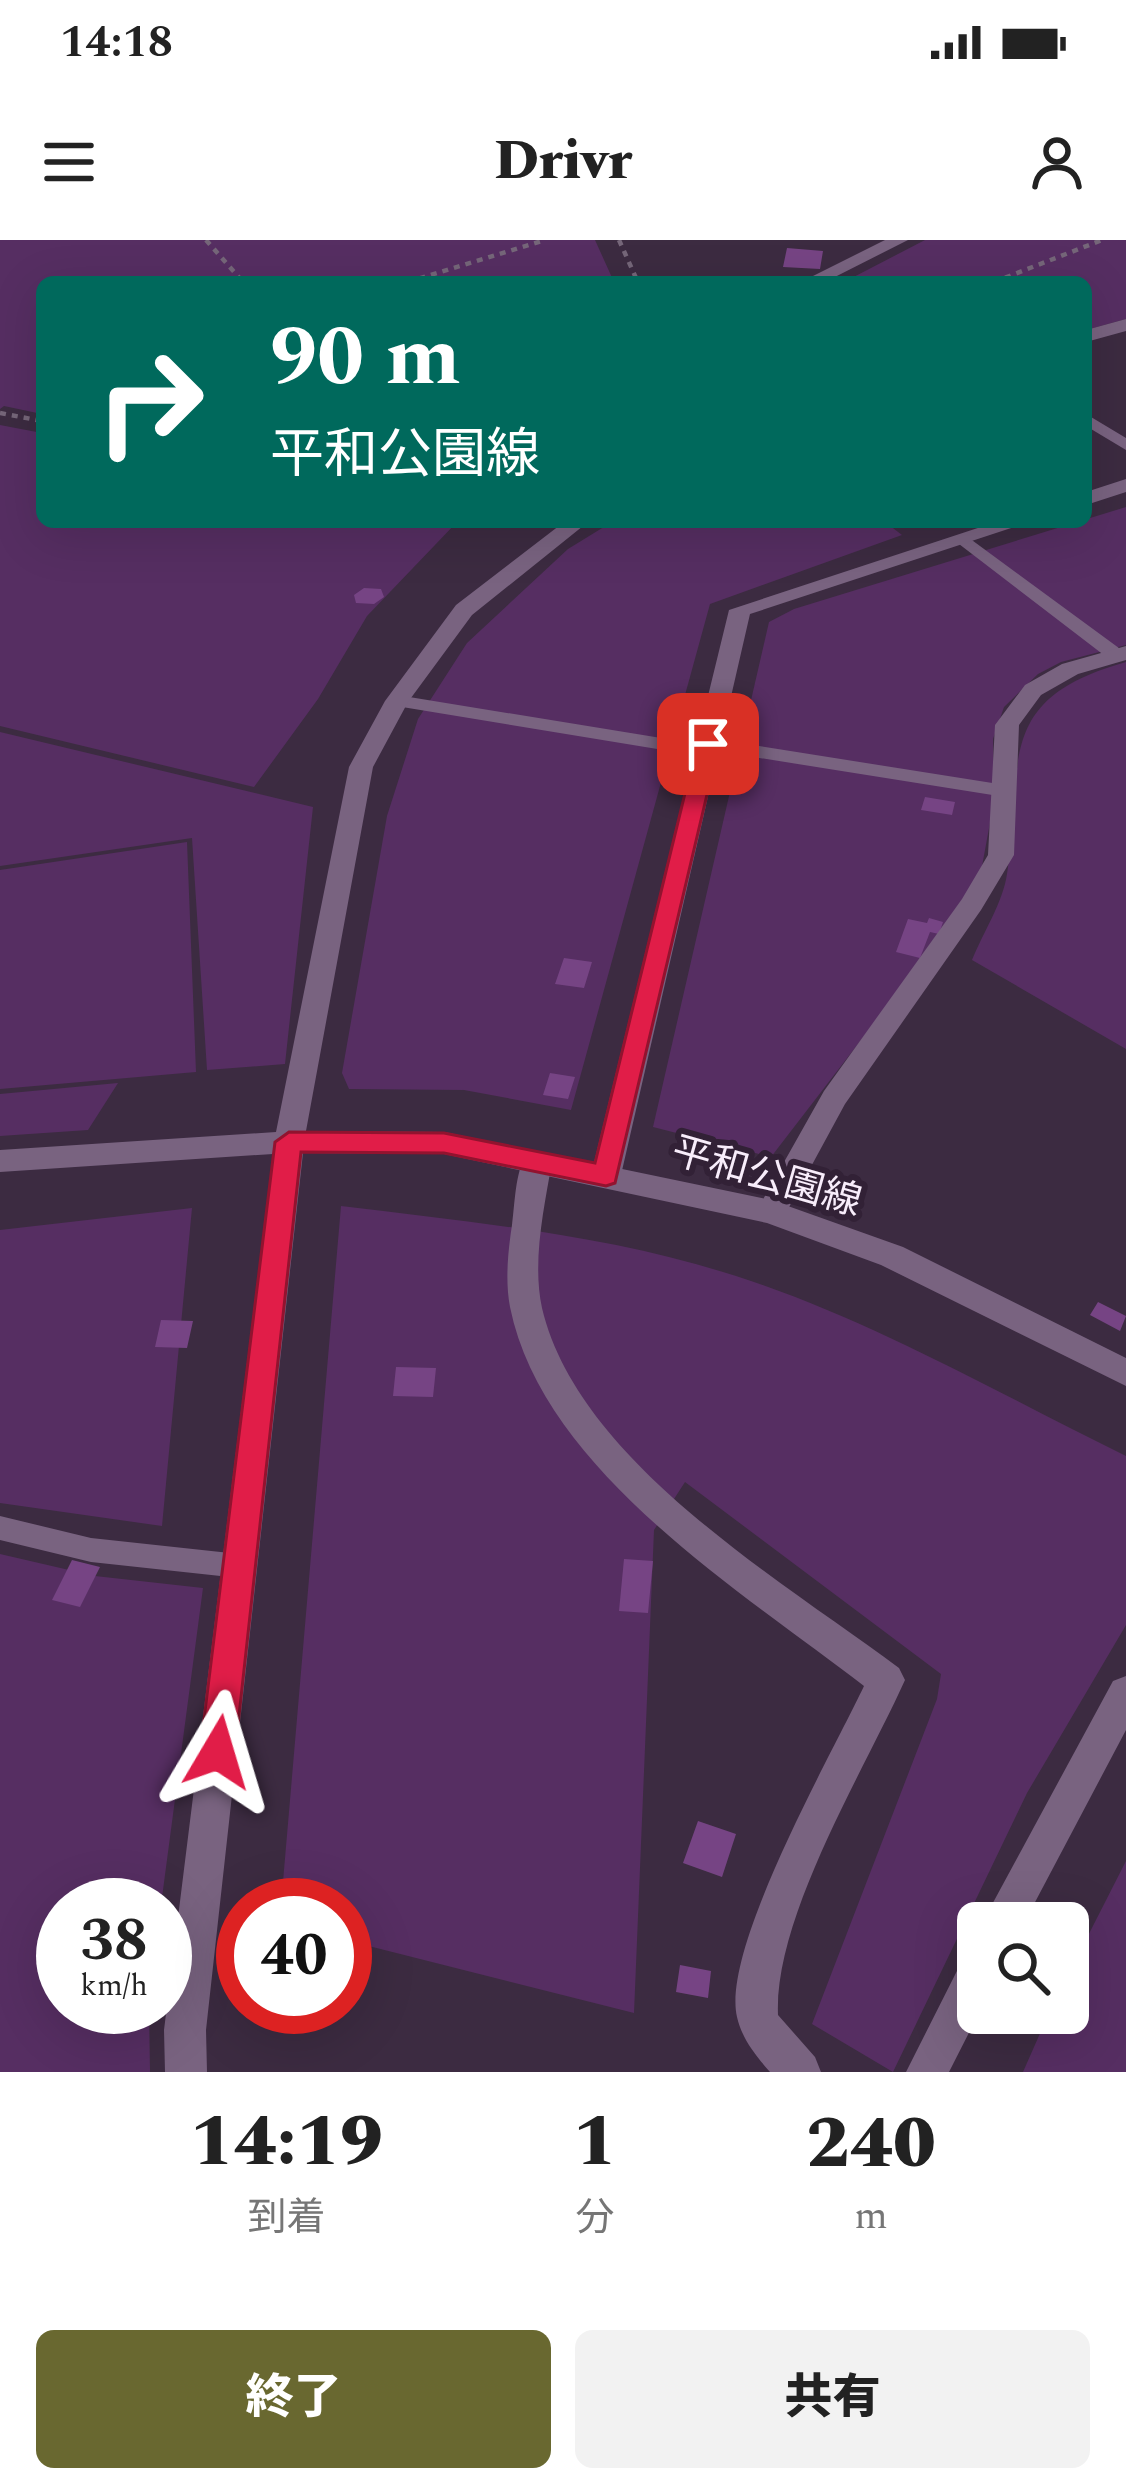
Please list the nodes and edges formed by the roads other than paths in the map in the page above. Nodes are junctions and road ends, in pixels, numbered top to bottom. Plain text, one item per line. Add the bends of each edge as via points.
1 (830, 240) edge
2 (899, 240) edge
3 (858, 260) junction
4 (823, 276) edge
5 (1126, 326) edge
6 (1092, 334) edge
7 (1092, 422) edge
8 (1126, 445) edge
9 (1126, 485) edge
10 (1092, 497) edge
11 (569, 528) edge
12 (1000, 528) edge
13 (965, 540) junction
14 (1121, 654) edge
15 (397, 701) junction
16 (707, 747) junction
17 (1005, 791) junction
18 (289, 1142) junction
19 (0, 1161) edge
20 (537, 1162) junction
21 (606, 1175) junction
22 (771, 1211) junction
23 (1126, 1373) edge
24 (0, 1528) edge
25 (239, 1566) junction
26 (1126, 1693) edge
27 (1013, 1902) edge
28 (957, 2013) edge
29 (186, 2072) edge
30 (800, 2072) edge
31 (927, 2072) edge

1 - 3 street
2 - 3 street
3 - 4 street
5 - 6 street
7 - 8 lane
9 - 10 street
11 - 15 street via 464,610
12 - 13 street
13 - 14 lane
13 - 16 street via 740,610
14 - 17 street via 1070,668 1033,690 1006,725
15 - 16 lane
15 - 18 street via 361,767
16 - 17 lane
16 - 21 street
17 - 22 street via 1000,855 834,1097
18 - 19 street, 平和公園線
18 - 20 street, 平和公園線 via 444,1143
18 - 25 street
20 - 21 street, 平和公園線
20 - 30 street via 524,1240 526,1309 548,1374 599,1446 683,1523 886,1680 766,1942 758,2014
21 - 22 street, 平和公園線
22 - 23 street, 平和公園線 via 892,1256
24 - 25 lane via 91,1550
25 - 29 street
26 - 27 street
28 - 31 street

